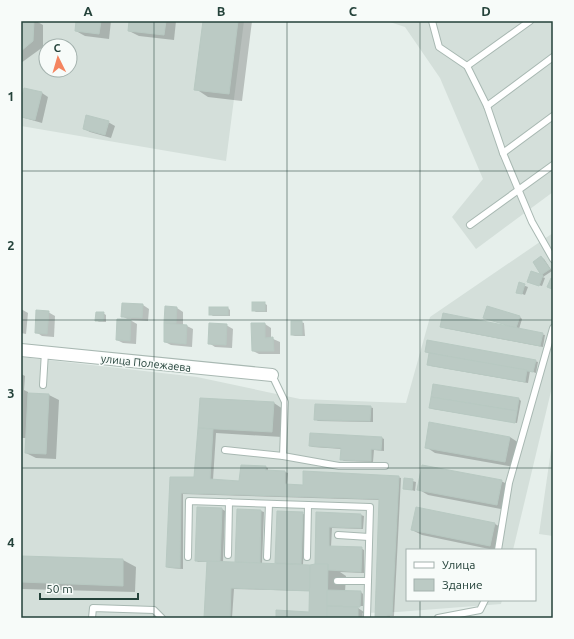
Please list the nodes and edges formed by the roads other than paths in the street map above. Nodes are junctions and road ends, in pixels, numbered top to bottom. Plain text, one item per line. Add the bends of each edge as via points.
1 (432, 21) edge
2 (530, 21) edge
3 (553, 57) edge
4 (467, 66) junction
5 (487, 106) junction
6 (553, 116) edge
7 (503, 153) junction
8 (553, 165) edge
9 (519, 190) junction
10 (470, 225) dead end
11 (553, 259) edge
12 (553, 328) edge
13 (21, 350) edge
14 (45, 352) junction
15 (272, 375) joint
16 (43, 385) dead end
17 (225, 450) dead end
18 (283, 456) junction
19 (385, 466) dead end
20 (229, 502) junction
21 (269, 504) junction
22 (308, 505) junction
23 (338, 535) dead end
24 (369, 537) junction
25 (498, 549) edge
26 (228, 555) dead end
27 (188, 557) dead end
28 (267, 557) dead end
29 (307, 557) dead end
30 (337, 581) dead end
31 (368, 581) junction
32 (484, 601) edge
33 (92, 618) edge
34 (162, 618) edge
35 (367, 618) edge
36 (438, 618) edge

1 - 4 lane via 439,47
2 - 4 lane
3 - 5 lane
4 - 5 lane
5 - 7 lane
6 - 7 lane
7 - 9 lane
8 - 9 lane
9 - 10 lane
9 - 11 lane via 532,222
12 - 25 lane via 509,483
13 - 14 street, улица Полежаева
14 - 15 street, улица Полежаева
14 - 16 lane
15 - 18 lane via 285,402
17 - 18 lane
18 - 19 lane via 340,466
20 - 21 lane
20 - 26 lane
20 - 27 lane via 189,501
21 - 22 lane
21 - 28 lane
22 - 24 lane via 370,508
22 - 29 lane
23 - 24 lane
24 - 31 lane
30 - 31 lane
31 - 35 lane
32 - 36 lane via 480,610
33 - 34 lane via 93,608 154,610

